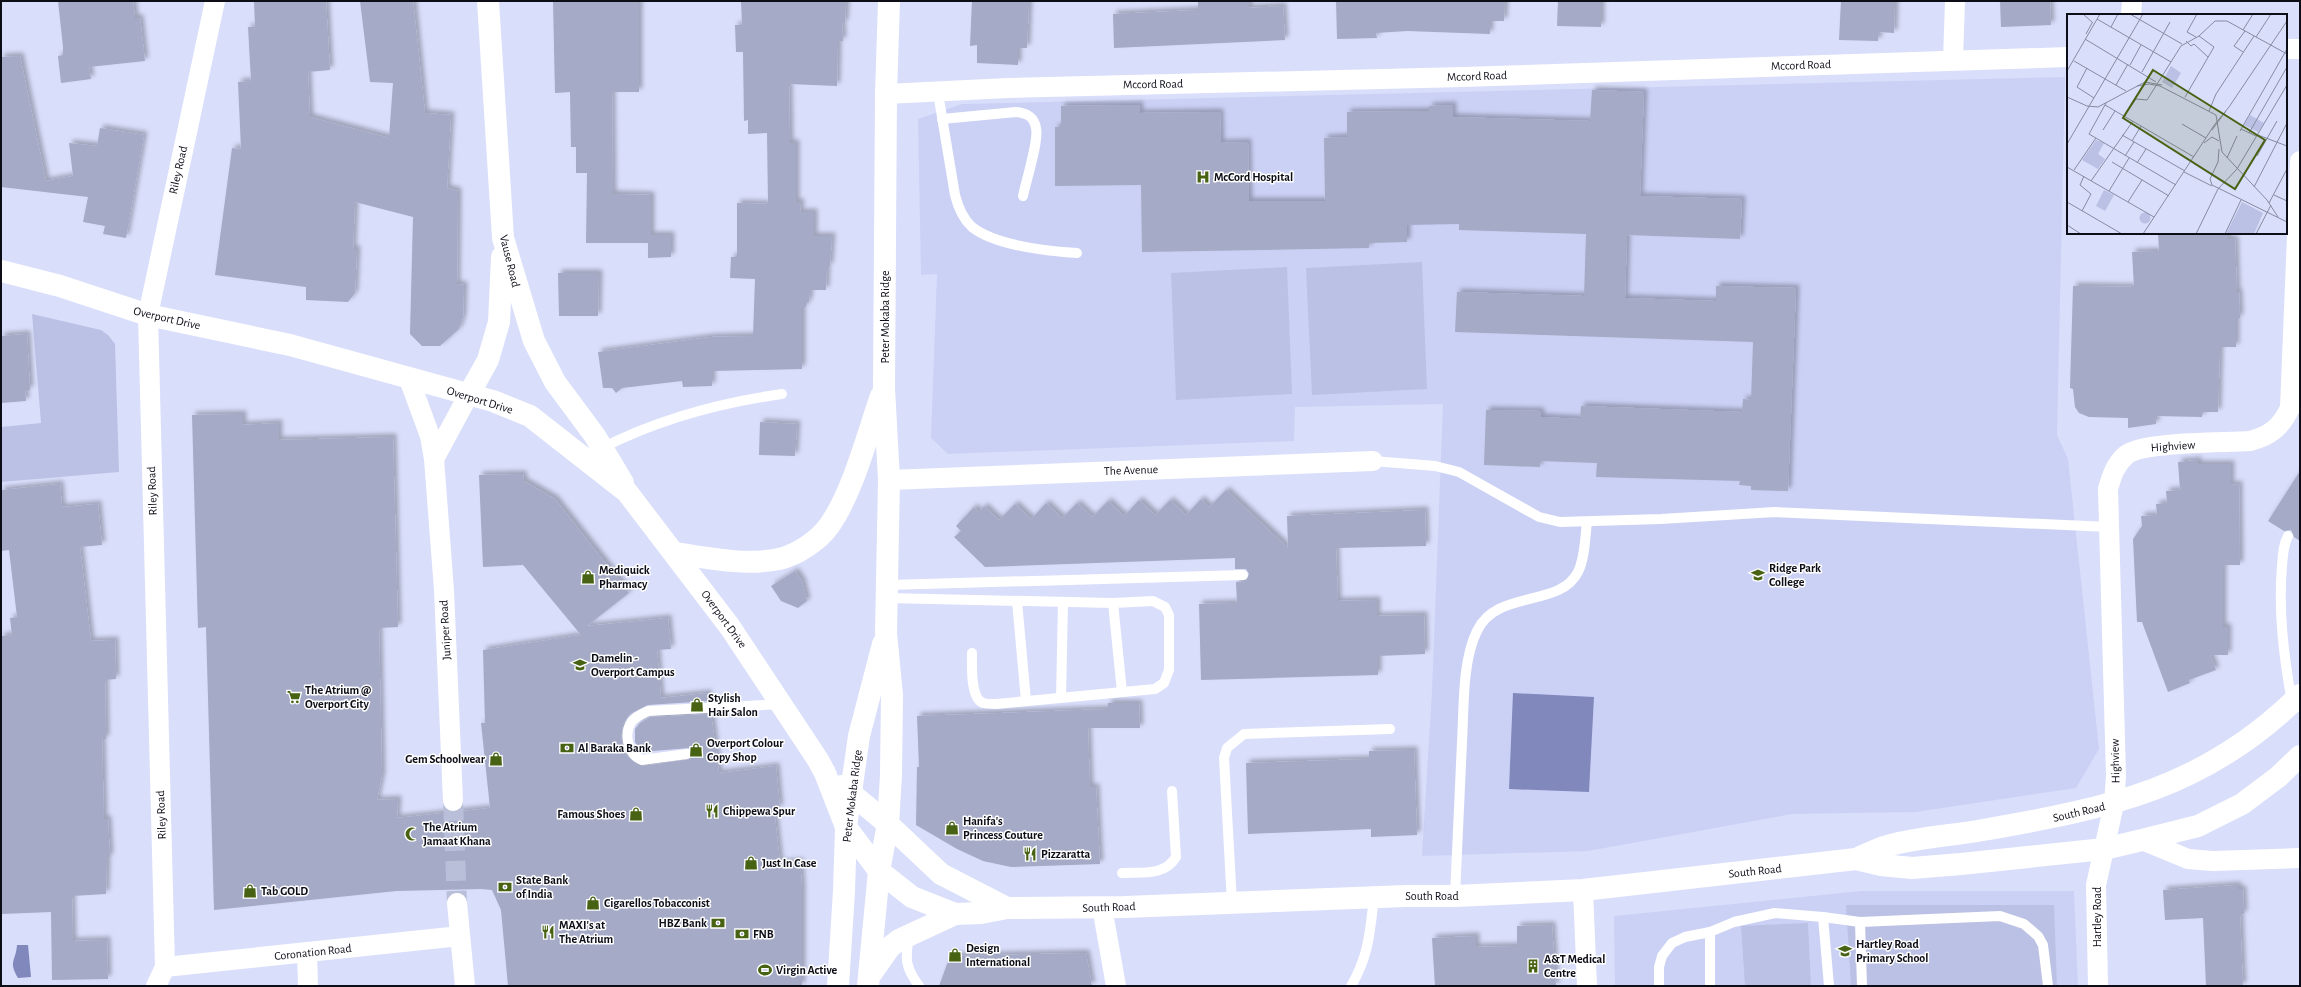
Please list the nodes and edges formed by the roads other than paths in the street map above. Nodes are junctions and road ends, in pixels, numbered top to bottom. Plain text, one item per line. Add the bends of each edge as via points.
1 (215, 1) edge
2 (488, 1) edge
3 (889, 1) edge
4 (1955, 1) edge
5 (2132, 1) edge
6 (2131, 14) edge
7 (2287, 49) edge
8 (2300, 49) edge
9 (2067, 57) edge
10 (1953, 60) junction
11 (938, 93) junction
12 (886, 94) junction
13 (942, 119) junction
14 (2300, 161) edge
15 (1023, 196) dead end
16 (502, 238) junction
17 (1077, 253) dead end
18 (1, 270) edge
19 (148, 316) junction
20 (409, 379) junction
21 (884, 388) junction
22 (782, 394) dead end
23 (468, 396) junction
24 (602, 448) junction
25 (434, 459) junction
26 (1373, 461) joint
27 (889, 480) junction
28 (627, 492) junction
29 (1587, 522) junction
30 (2109, 527) junction
31 (2288, 536) dead end
32 (675, 553) junction
33 (1242, 575) dead end
34 (888, 591) junction
35 (1017, 601) junction
36 (1063, 602) junction
37 (1112, 603) junction
38 (886, 633) junction
39 (972, 653) dead end
40 (1122, 692) junction
41 (1061, 698) junction
42 (2296, 699) edge
43 (1026, 701) junction
44 (782, 704) junction
45 (1390, 729) dead end
46 (687, 754) dead end
47 (2300, 756) edge
48 (826, 773) junction
49 (1172, 791) dead end
50 (851, 792) junction
51 (452, 801) tunnel mouth
52 (2114, 804) junction
53 (888, 824) junction
54 (846, 827) junction
55 (2142, 840) junction
56 (2104, 849) junction
57 (2300, 858) edge
58 (1856, 859) junction
59 (879, 871) junction
60 (1122, 873) dead end
61 (1583, 890) junction
62 (1455, 896) junction
63 (1374, 897) junction
64 (1232, 902) junction
65 (458, 903) tunnel mouth
66 (1102, 907) junction
67 (1007, 908) junction
68 (955, 914) junction
69 (1823, 917) junction
70 (1860, 922) junction
71 (1710, 932) junction
72 (909, 934) junction
73 (460, 936) junction
74 (307, 953) junction
75 (165, 967) junction
76 (869, 980) edge
77 (156, 986) edge
78 (308, 986) edge
79 (465, 986) edge
80 (838, 986) edge
81 (919, 986) edge
82 (1116, 986) edge
83 (1351, 986) edge
84 (1587, 986) edge
85 (1659, 986) edge
86 (1710, 986) edge
87 (1829, 986) edge
88 (1862, 986) edge
89 (2048, 986) edge
90 (2098, 986) edge

1 - 19 street, Riley Road
2 - 16 main road, Vause Road
3 - 12 main road, Peter Mokaba Ridge
4 - 10 street
5 - 6 street
7 - 8 street
9 - 10 street, Mccord Road
10 - 11 street, Mccord Road via 1463,77 1008,88
11 - 12 street, Mccord Road
11 - 13 lane
12 - 21 main road, Peter Mokaba Ridge
13 - 15 lane via 1016,112 1026,114 1033,120 1037,136
13 - 17 lane via 959,210 972,227 1014,244 1041,250
14 - 30 street, Highview via 2290,408 2282,424 2266,437 2250,441 2148,446 2128,454 2113,469 2108,489
16 - 23 main road via 499,322 488,360
16 - 24 main road, Vause Road via 534,341 555,382
18 - 19 main road, Overport Drive via 60,286
19 - 20 main road, Overport Drive via 290,345
19 - 75 street, Riley Road
20 - 23 main road, Overport Drive
20 - 25 street, Juniper Road via 430,436
21 - 27 main road, Peter Mokaba Ridge
21 - 32 main road via 840,508 828,527 812,542 797,552 779,559 757,561 721,560
22 - 24 lane via 733,401 662,421
23 - 25 street
23 - 28 main road, Overport Drive via 493,401 530,416
24 - 28 main road, Vause Road
25 - 51 street, Juniper Road via 444,590
26 - 27 street, The Avenue
26 - 29 lane via 1435,466 1459,472 1539,517 1560,522
27 - 34 main road, Peter Mokaba Ridge
28 - 32 main road, Overport Drive
29 - 30 lane via 1775,512
29 - 62 lane via 1578,572 1570,582 1542,596 1500,607 1486,617 1477,631 1468,669 1464,704
30 - 52 street, Highview via 2116,776
31 - 42 lane via 2284,551 2281,612 2284,654
32 - 44 main road, Overport Drive via 730,627
33 - 34 lane
34 - 35 lane
34 - 38 main road, Peter Mokaba Ridge
35 - 36 lane
35 - 43 lane
36 - 37 lane
36 - 41 lane
37 - 40 lane
37 - 40 lane via 1154,601 1165,607 1169,615 1169,670 1164,683 1155,689
38 - 50 main road, Peter Mokaba Ridge via 859,736
38 - 53 main road, Peter Mokaba Ridge via 892,695
39 - 43 lane via 976,697 983,703
40 - 41 lane
41 - 43 lane
42 - 52 main road, South Road via 2236,748 2192,774 2157,790
44 - 46 lane via 648,711 638,715 631,723 628,731 629,749 637,758 642,760
44 - 48 main road, Overport Drive
45 - 64 lane via 1244,734 1227,748 1224,758
47 - 55 main road, South Road via 2278,777 2242,804 2198,826
48 - 50 main road, Overport Drive
48 - 54 main road, Overport Drive
49 - 60 lane via 1176,857 1165,869
50 - 53 main road, Overport Drive
50 - 54 main road, Peter Mokaba Ridge
52 - 56 street, Highview
52 - 58 main road, South Road via 1968,833 1910,840 1885,846
53 - 59 main road, Peter Mokaba Ridge
53 - 67 main road, South Road via 941,874
54 - 59 main road, South Road
54 - 80 main road, Peter Mokaba Ridge
55 - 56 main road, South Road
55 - 57 street via 2169,852 2194,859 2213,861
56 - 58 main road, South Road via 1912,868
56 - 90 street, Hartley Road via 2096,885
58 - 61 main road, South Road
59 - 68 main road, South Road via 912,897
59 - 76 main road, Peter Mokaba Ridge
61 - 62 main road, South Road
61 - 84 street
62 - 63 main road, South Road
63 - 64 main road, South Road
63 - 83 lane via 1369,945
64 - 66 main road, South Road
65 - 73 street
66 - 67 main road, South Road
66 - 82 street
67 - 68 main road, South Road
68 - 72 main road
69 - 70 lane
69 - 71 lane via 1775,913 1734,922
69 - 87 lane
70 - 88 lane
70 - 89 lane via 2000,916 2024,924 2038,936 2043,945
71 - 85 lane via 1672,943 1665,951 1659,967
71 - 86 lane
72 - 76 main road via 890,947
72 - 81 lane via 907,966
73 - 74 street, Coronation Road
73 - 79 street
74 - 75 street, Coronation Road
74 - 78 street
75 - 77 street, Riley Road

